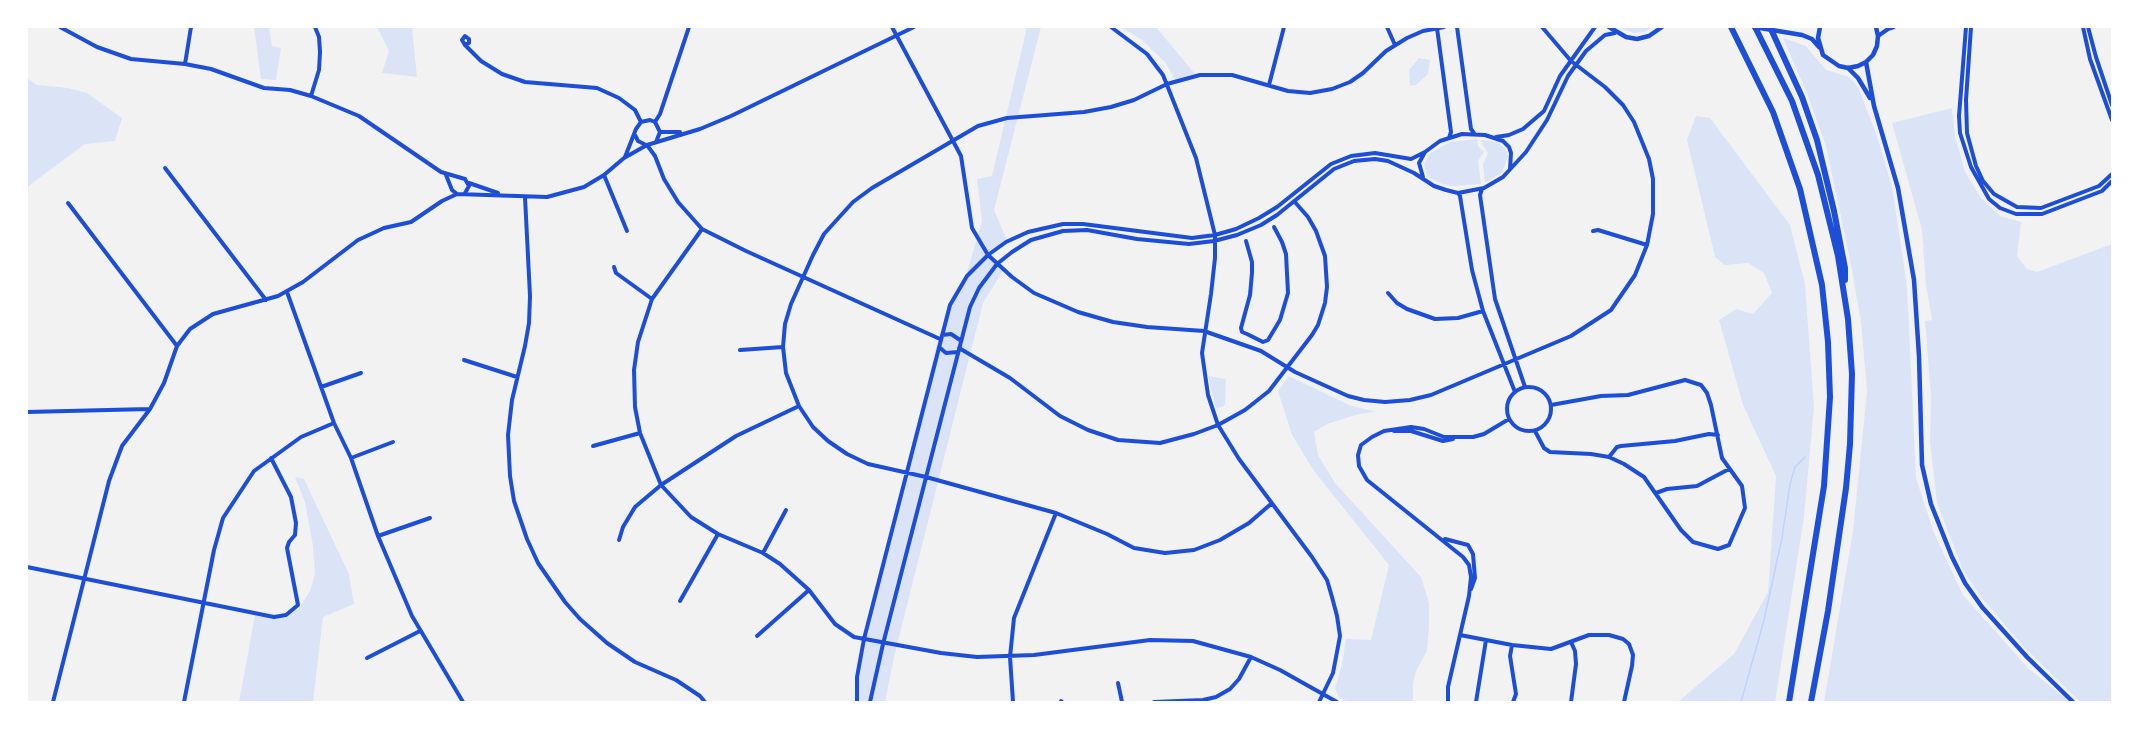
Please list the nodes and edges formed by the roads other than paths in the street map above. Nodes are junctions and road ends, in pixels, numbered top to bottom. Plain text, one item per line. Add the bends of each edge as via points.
1 (60, 27) edge
2 (191, 27) edge
3 (315, 27) edge
4 (689, 27) edge
5 (892, 27) edge
6 (914, 27) edge
7 (1111, 27) edge
8 (1124, 27) edge
9 (1284, 27) edge
10 (1387, 27) edge
11 (1444, 27) edge
12 (1457, 27) edge
13 (1542, 27) edge
14 (1595, 27) edge
15 (1609, 27) edge
16 (1662, 27) edge
17 (1731, 27) edge
18 (1754, 27) edge
19 (1770, 27) edge
20 (1820, 27) edge
21 (1876, 27) edge
22 (1894, 27) edge
23 (1966, 27) edge
24 (1971, 27) edge
25 (2083, 27) edge
26 (2088, 27) edge
27 (1437, 28) edge
28 (1118, 33) junction
29 (1615, 33) junction
30 (896, 36) junction
31 (1878, 36) junction
32 (465, 45) dead end
33 (1395, 45) junction
34 (1819, 46) junction
35 (1571, 61) junction
36 (1866, 62) junction
37 (185, 64) junction
38 (1576, 65) junction
39 (1848, 68) junction
40 (1167, 84) junction
41 (1269, 85) junction
42 (310, 96) junction
43 (2112, 105) edge
44 (1874, 106) junction
45 (2112, 120) edge
46 (641, 122) junction
47 (655, 122) junction
48 (660, 132) junction
49 (687, 132) junction
50 (1475, 134) junction
51 (635, 135) junction
52 (1496, 137) junction
53 (1449, 138) junction
54 (952, 140) junction
55 (656, 142) junction
56 (647, 145) junction
57 (1425, 152) junction
58 (655, 156) junction
59 (624, 158) junction
60 (165, 168) dead end
61 (1510, 170) junction
62 (446, 174) junction
63 (2112, 174) edge
64 (604, 175) junction
65 (457, 178) junction
66 (1425, 180) junction
67 (2112, 181) edge
68 (469, 183) junction
69 (452, 189) junction
70 (1482, 189) junction
71 (1458, 192) junction
72 (465, 193) junction
73 (457, 194) junction
74 (507, 196) junction
75 (525, 197) junction
76 (442, 201) junction
77 (1294, 201) junction
78 (68, 203) dead end
79 (1274, 227) dead end
80 (702, 229) junction
81 (627, 231) dead end
82 (1593, 231) dead end
83 (1215, 235) junction
84 (1214, 241) junction
85 (1246, 241) dead end
86 (1647, 245) junction
87 (988, 255) junction
88 (997, 264) junction
89 (614, 267) dead end
90 (803, 277) junction
91 (287, 292) junction
92 (1388, 293) dead end
93 (1846, 298) junction
94 (652, 299) junction
95 (266, 300) junction
96 (1483, 310) junction
97 (1204, 331) junction
98 (1251, 336) junction
99 (941, 337) junction
100 (960, 341) junction
101 (1248, 345) junction
102 (177, 346) junction
103 (938, 346) junction
104 (783, 347) junction
105 (740, 350) dead end
106 (958, 350) junction
107 (1515, 358) junction
108 (464, 360) dead end
109 (1504, 363) junction
110 (1288, 368) junction
111 (362, 373) dead end
112 (517, 377) junction
113 (321, 387) junction
114 (1525, 387) junction
115 (1515, 392) junction
116 (1551, 405) junction
117 (799, 406) junction
118 (150, 409) junction
119 (27, 412) edge
120 (1509, 419) junction
121 (334, 423) junction
122 (1218, 425) junction
123 (1535, 431) junction
124 (640, 433) junction
125 (1718, 435) junction
126 (393, 442) dead end
127 (592, 446) dead end
128 (1609, 457) junction
129 (271, 458) junction
130 (351, 458) junction
131 (1729, 469) junction
132 (906, 473) junction
133 (926, 477) junction
134 (661, 485) junction
135 (1656, 493) junction
136 (1272, 503) junction
137 (786, 510) dead end
138 (1056, 513) junction
139 (429, 518) dead end
140 (717, 534) junction
141 (378, 536) junction
142 (1441, 538) junction
143 (619, 540) dead end
144 (763, 553) junction
145 (27, 567) edge
146 (83, 579) junction
147 (809, 590) junction
148 (1469, 596) junction
149 (680, 601) dead end
150 (204, 603) junction
151 (420, 631) junction
152 (1460, 635) junction
153 (757, 636) dead end
154 (864, 639) junction
155 (1486, 640) junction
156 (1571, 642) junction
157 (883, 644) junction
158 (1512, 645) junction
159 (1010, 657) junction
160 (1251, 657) junction
161 (367, 658) dead end
162 (1118, 683) dead end
163 (1324, 695) junction
164 (52, 702) edge
165 (184, 702) edge
166 (463, 702) edge
167 (705, 702) edge
168 (857, 702) edge
169 (870, 702) edge
170 (1013, 702) edge
171 (1122, 702) edge
172 (1154, 702) edge
173 (1319, 702) edge
174 (1337, 702) edge
175 (1448, 702) edge
176 (1476, 702) edge
177 (1513, 702) edge
178 (1571, 702) edge
179 (1624, 702) edge
180 (1790, 702) edge
181 (1811, 702) edge
182 (2073, 702) edge

1 - 37 street via 97,47 131,59
2 - 37 street
3 - 42 street via 319,37 319,70
4 - 47 street
5 - 30 street
6 - 30 street
7 - 28 street
8 - 28 street
9 - 41 street
10 - 33 street
11 - 27 street
12 - 50 street via 1471,129
13 - 35 street
14 - 35 street
15 - 29 street
16 - 29 street via 1637,39
17 - 180 highway via 1773,112 1800,189 1822,285 1828,342 1830,397 1824,486
18 - 34 street via 1812,39
18 - 93 highway via 1792,101 1818,175
19 - 93 highway via 1803,97 1817,140 1845,268
20 - 34 street
21 - 31 street
22 - 31 street
23 - 67 street via 1960,133 1971,167 1989,199 2016,214 2042,214 2102,190
24 - 63 street via 1967,132 1976,165 1994,194 2017,207 2041,208 2099,186
25 - 45 street
26 - 43 street
27 - 33 street
27 - 53 street
28 - 40 street via 1147,54
29 - 38 street via 1597,40
30 - 49 street via 731,116
30 - 54 street
31 - 36 street via 1873,55
32 - 46 street via 502,74 525,82 597,88 635,110
33 - 41 street via 1363,73 1332,89 1310,93
34 - 39 street via 1830,62
35 - 38 street
35 - 52 street via 1535,121 1509,135
36 - 39 street
36 - 44 street
37 - 42 street via 264,88
38 - 61 street via 1536,138
38 - 86 street via 1623,105 1643,141 1653,179 1653,214
39 - 44 street via 1863,84
40 - 41 street via 1218,74
40 - 54 street via 1111,107 1007,118 978,126
40 - 83 street via 1196,158
42 - 62 street via 358,116
44 - 182 street via 1898,188 1914,280 1922,465 1931,504 1965,583 1982,607
46 - 47 street
46 - 51 street
47 - 48 street
48 - 49 street
48 - 55 street
49 - 55 street
50 - 52 street
50 - 53 street
51 - 56 street
51 - 59 street
52 - 61 street via 1509,147
53 - 57 street
54 - 87 street via 961,156 972,228
54 - 90 street via 853,202 824,234
55 - 56 street
55 - 58 street
56 - 58 street
56 - 59 street
57 - 66 street via 1419,163
57 - 83 street via 1411,159 1376,153 1351,156 1331,164 1259,218
58 - 80 street via 678,202
59 - 64 street
60 - 95 street
61 - 70 street
62 - 65 street
62 - 69 street
64 - 75 street via 566,193
64 - 81 street
65 - 68 street
65 - 69 street
66 - 71 street
66 - 77 street via 1388,161 1354,161 1334,169
68 - 72 street
68 - 74 street
69 - 73 street
69 - 76 street
70 - 71 street
70 - 107 street via 1495,299
71 - 96 street
72 - 73 street
72 - 74 street
73 - 76 street
74 - 75 street
75 - 112 street via 529,323
76 - 91 street via 411,222 384,228 358,240
77 - 84 street via 1261,225
77 - 110 street via 1322,243 1327,287 1318,325
78 - 102 street
79 - 98 street via 1286,254 1288,293 1280,320 1268,340 1263,342
80 - 90 street
80 - 94 street
82 - 86 street
83 - 84 street
83 - 87 street via 1192,238 1063,224 1028,232
84 - 88 street via 1189,244 1087,230 1063,231 1031,240
84 - 97 street
85 - 98 street via 1252,273 1241,327 1242,332
86 - 107 street via 1635,275 1611,310 1571,336
87 - 88 street
87 - 99 street via 967,276 950,305
88 - 97 street via 1034,293 1078,312 1113,322
88 - 100 street via 979,288
89 - 94 street via 616,273
90 - 99 street
90 - 104 street via 785,324
91 - 95 street
91 - 113 street
92 - 96 street via 1407,309 1435,318 1458,318
93 - 181 highway via 1852,374 1850,444 1828,611
94 - 124 street via 638,342 634,370
95 - 102 street via 213,314 190,329
96 - 109 street
97 - 101 street
97 - 122 street via 1204,375
98 - 101 street
99 - 100 street via 951,334
99 - 103 street
100 - 106 street
101 - 110 street
102 - 118 street
103 - 106 street via 946,353
103 - 132 street
104 - 105 street
104 - 117 street via 786,373
106 - 122 street via 984,361 1060,416 1118,440 1160,443
106 - 133 street
107 - 109 street
107 - 114 street
108 - 112 street
109 - 110 street via 1431,395 1397,402 1348,396
109 - 115 street
110 - 122 street via 1259,400
111 - 113 street
112 - 167 street via 508,435 510,476 514,501 538,563 565,602 607,643 635,662 676,680
113 - 121 street
114 - 115 street
114 - 116 street via 1542,391
115 - 120 street via 1507,405
116 - 123 street via 1548,421
116 - 125 street via 1694,381 1707,393
117 - 132 street via 813,427 847,454 868,464
117 - 134 street via 736,436
118 - 119 street
118 - 146 street via 122,446
120 - 123 street via 1520,430
120 - 142 street via 1484,434 1444,437 1411,427 1384,431 1362,445 1359,466 1367,480
121 - 129 street via 302,437
121 - 130 street
122 - 136 street
123 - 128 street via 1550,452
124 - 127 street
124 - 134 street
125 - 128 street via 1621,446
125 - 131 street via 1722,458
126 - 130 street
128 - 135 street via 1644,477
129 - 150 street via 255,471 223,518
129 - 150 street via 293,505 296,529 287,548 298,605 286,615 274,617
130 - 141 street
131 - 135 street via 1697,486
131 - 135 street via 1742,486 1744,508 1724,548 1693,542
132 - 133 street
132 - 154 street
133 - 138 street
133 - 157 street
134 - 140 street via 691,517
134 - 143 street via 635,507
136 - 138 street via 1220,540 1194,550 1165,553 1134,548
136 - 163 street via 1327,580 1332,597 1340,636
137 - 144 street
138 - 159 street via 1014,618
139 - 141 street
140 - 144 street
140 - 149 street
141 - 151 street
142 - 148 street via 1469,565
142 - 148 street via 1468,545 1473,554 1475,578
144 - 147 street
145 - 146 street
146 - 150 street
146 - 164 street
147 - 153 street
147 - 154 street via 835,624
148 - 152 street
150 - 165 street
151 - 161 street
151 - 166 street
152 - 155 street
152 - 175 street
154 - 157 street
154 - 168 street
155 - 158 street
155 - 176 street
156 - 158 street via 1551,649
156 - 178 street via 1576,664
156 - 179 street via 1588,635 1609,635 1629,644 1633,655
157 - 159 street via 941,653
157 - 169 street
158 - 177 street via 1516,694
159 - 160 street via 1150,640 1193,641
159 - 170 street
160 - 163 street
160 - 172 street via 1239,679 1216,697
162 - 171 street
163 - 173 street
163 - 174 street

